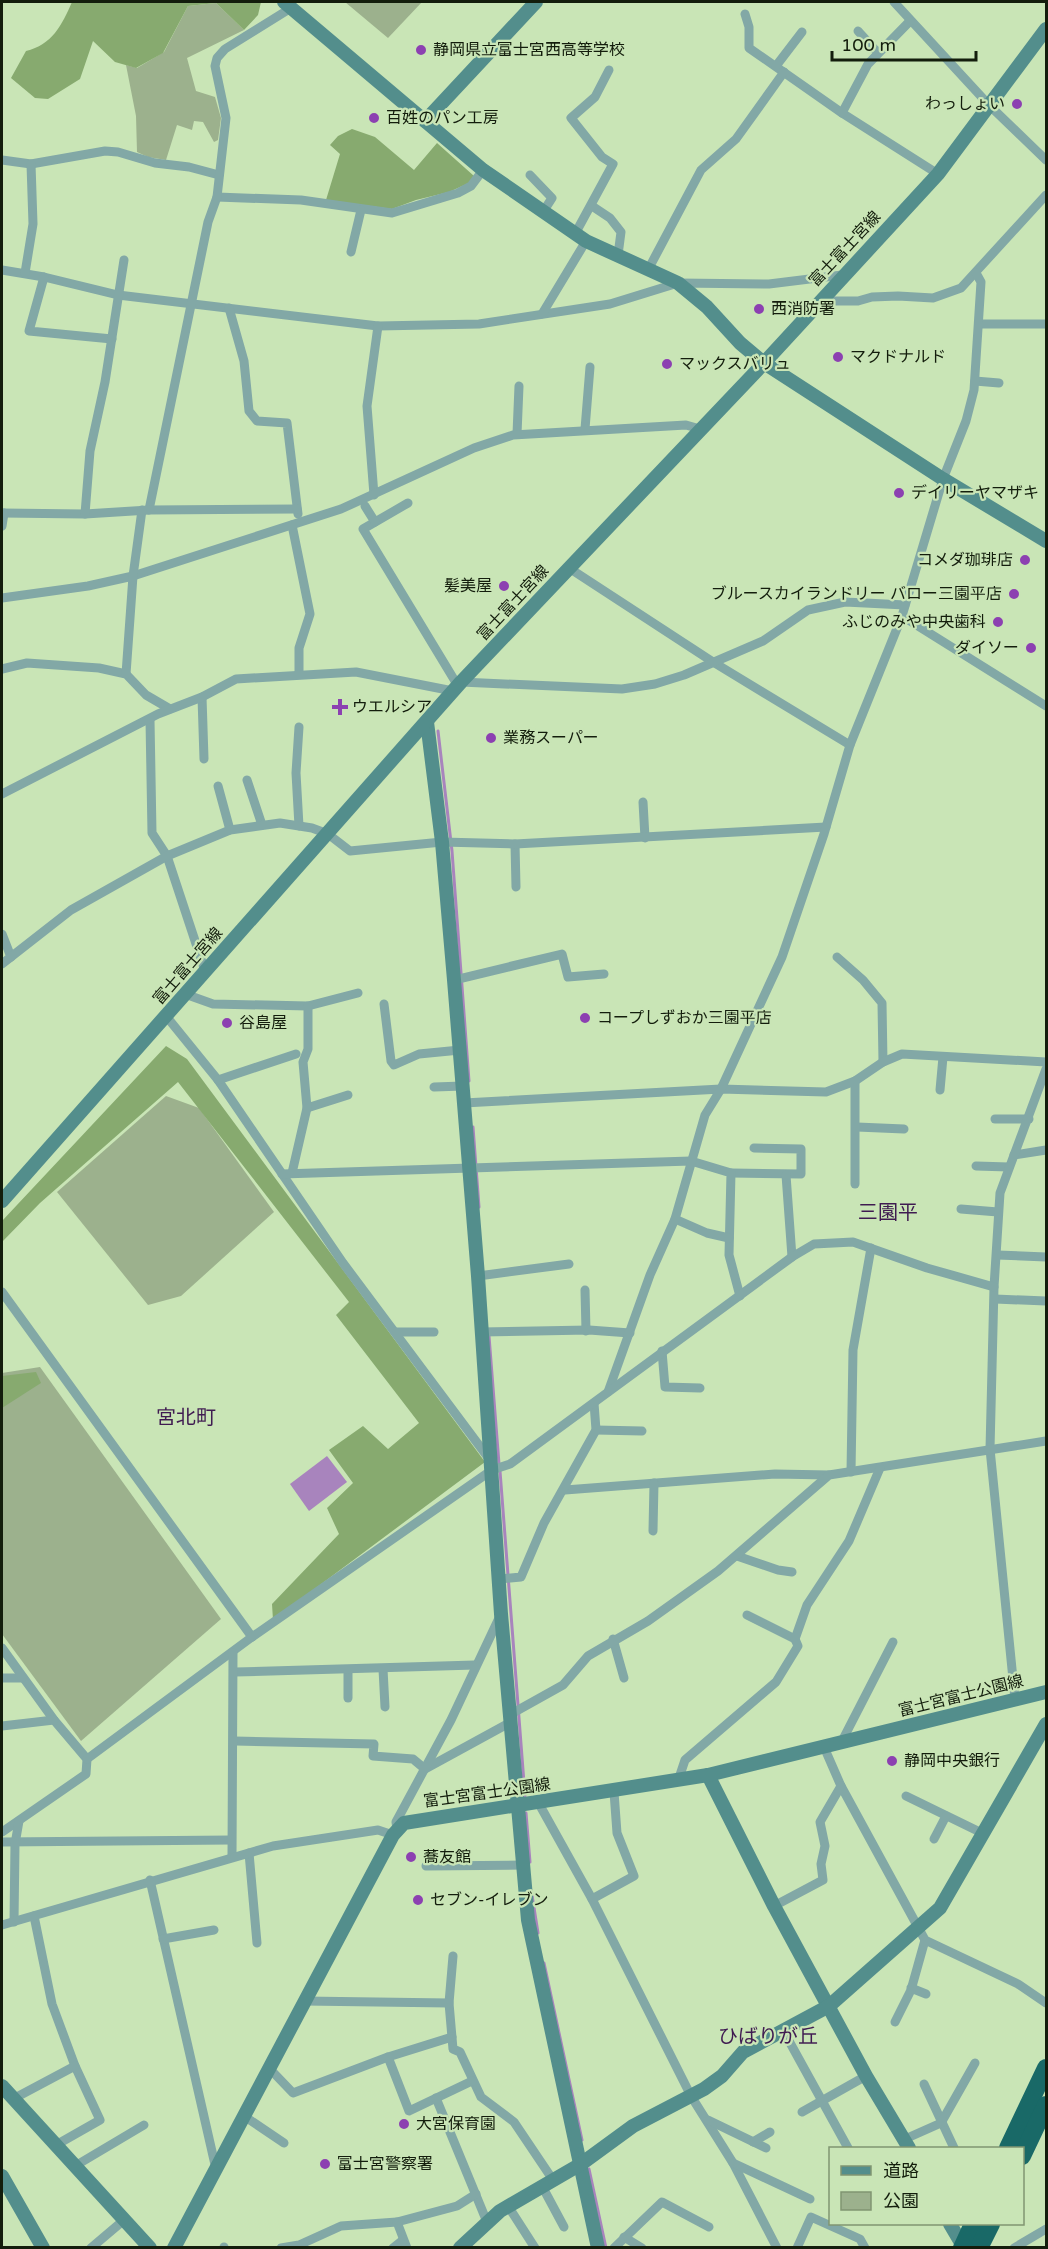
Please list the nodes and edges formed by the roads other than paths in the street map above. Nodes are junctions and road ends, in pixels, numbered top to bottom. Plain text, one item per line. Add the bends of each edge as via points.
1 (536, 2) edge
2 (894, 2) edge
3 (288, 5) edge
4 (745, 14) dead end
5 (910, 21) junction
6 (1047, 29) edge
7 (858, 31) dead end
8 (802, 32) dead end
9 (878, 53) junction
10 (780, 69) junction
11 (609, 70) dead end
12 (989, 105) junction
13 (842, 113) junction
14 (425, 121) junction
15 (2, 160) edge
16 (1047, 160) edge
17 (31, 164) junction
18 (483, 170) junction
19 (938, 174) junction
20 (219, 175) junction
21 (530, 175) dead end
22 (1047, 195) edge
23 (217, 197) junction
24 (592, 206) junction
25 (361, 210) junction
26 (543, 212) junction
27 (580, 238) junction
28 (351, 252) dead end
29 (618, 255) junction
30 (124, 260) dead end
31 (649, 268) junction
32 (2, 270) edge
33 (25, 273) junction
34 (976, 273) junction
35 (842, 275) junction
36 (44, 277) junction
37 (678, 283) junction
38 (118, 295) junction
39 (820, 301) junction
40 (192, 303) junction
41 (229, 308) junction
42 (542, 314) junction
43 (979, 324) junction
44 (1047, 324) edge
45 (378, 326) junction
46 (112, 339) junction
47 (764, 363) junction
48 (590, 368) dead end
49 (975, 381) junction
50 (999, 382) dead end
51 (519, 386) dead end
52 (585, 429) junction
53 (700, 429) junction
54 (517, 434) junction
55 (944, 479) junction
56 (374, 495) junction
57 (408, 503) dead end
58 (365, 506) dead end
59 (297, 508) junction
60 (146, 510) junction
61 (3, 513) edge
62 (85, 514) junction
63 (375, 522) junction
64 (296, 523) junction
65 (2, 526) edge
66 (1047, 541) edge
67 (569, 568) junction
68 (133, 576) junction
69 (2, 598) edge
70 (905, 604) junction
71 (902, 616) junction
72 (713, 662) junction
73 (2, 669) edge
74 (126, 674) junction
75 (299, 674) junction
76 (457, 686) junction
77 (202, 697) junction
78 (1047, 706) edge
79 (170, 709) junction
80 (150, 720) junction
81 (427, 722) junction
82 (299, 727) dead end
83 (850, 745) junction
84 (204, 759) dead end
85 (247, 780) dead end
86 (218, 786) dead end
87 (2, 794) edge
88 (643, 802) dead end
89 (262, 825) junction
90 (299, 826) junction
91 (826, 827) junction
92 (230, 830) junction
93 (328, 834) junction
94 (645, 838) junction
95 (448, 842) junction
96 (515, 844) junction
97 (167, 856) junction
98 (516, 887) dead end
99 (2, 934) edge
100 (11, 957) junction
101 (837, 957) dead end
102 (2, 964) edge
103 (205, 971) junction
104 (604, 974) dead end
105 (459, 979) junction
106 (358, 993) dead end
107 (185, 994) junction
108 (384, 1004) dead end
109 (308, 1006) junction
110 (166, 1016) junction
111 (460, 1050) junction
112 (296, 1054) dead end
113 (943, 1058) junction
114 (883, 1062) junction
115 (1047, 1062) edge
116 (1047, 1069) edge
117 (218, 1080) junction
118 (855, 1081) junction
119 (463, 1086) junction
120 (434, 1087) dead end
121 (721, 1089) junction
122 (940, 1090) dead end
123 (348, 1095) dead end
124 (468, 1102) junction
125 (307, 1108) junction
126 (996, 1119) dead end
127 (1029, 1119) junction
128 (856, 1127) junction
129 (904, 1129) dead end
130 (754, 1148) dead end
131 (1047, 1150) edge
132 (1014, 1155) junction
133 (691, 1161) junction
134 (474, 1166) junction
135 (976, 1166) dead end
136 (1009, 1167) junction
137 (287, 1173) junction
138 (731, 1173) junction
139 (786, 1175) junction
140 (855, 1184) dead end
141 (2, 1201) edge
142 (961, 1209) dead end
143 (998, 1212) junction
144 (675, 1219) junction
145 (729, 1238) junction
146 (871, 1248) junction
147 (997, 1255) junction
148 (792, 1257) junction
149 (1047, 1257) edge
150 (569, 1264) dead end
151 (482, 1275) junction
152 (994, 1287) junction
153 (585, 1290) dead end
154 (2, 1293) edge
155 (740, 1296) junction
156 (995, 1299) junction
157 (1047, 1301) edge
158 (586, 1330) junction
159 (397, 1332) junction
160 (434, 1332) dead end
161 (486, 1332) junction
162 (630, 1333) junction
163 (662, 1351) junction
164 (700, 1388) dead end
165 (608, 1392) junction
166 (594, 1402) junction
167 (596, 1430) junction
168 (642, 1431) dead end
169 (1047, 1441) edge
170 (990, 1449) junction
171 (495, 1467) junction
172 (879, 1468) junction
173 (851, 1472) junction
174 (829, 1475) junction
175 (654, 1483) junction
176 (565, 1490) junction
177 (653, 1531) dead end
178 (737, 1556) junction
179 (792, 1572) dead end
180 (505, 1579) junction
181 (501, 1614) junction
182 (747, 1615) dead end
183 (252, 1638) junction
184 (613, 1639) junction
185 (795, 1639) junction
186 (893, 1642) dead end
187 (2, 1648) edge
188 (233, 1653) junction
189 (475, 1665) junction
190 (383, 1669) junction
191 (348, 1670) junction
192 (235, 1672) junction
193 (2, 1678) edge
194 (22, 1678) junction
195 (624, 1678) dead end
196 (1047, 1692) edge
197 (348, 1698) dead end
198 (1015, 1699) junction
199 (385, 1707) dead end
200 (514, 1714) junction
201 (54, 1720) junction
202 (1047, 1724) edge
203 (2, 1726) edge
204 (235, 1741) junction
205 (841, 1743) junction
206 (824, 1747) junction
207 (87, 1759) junction
208 (425, 1769) junction
209 (708, 1775) junction
210 (678, 1781) junction
211 (841, 1786) junction
212 (614, 1792) junction
213 (906, 1796) dead end
214 (538, 1802) junction
215 (518, 1805) junction
216 (946, 1816) junction
217 (20, 1821) junction
218 (2, 1832) edge
219 (395, 1832) junction
220 (984, 1834) junction
221 (934, 1839) dead end
222 (231, 1840) junction
223 (2, 1842) edge
224 (15, 1844) junction
225 (249, 1852) junction
226 (232, 1857) junction
227 (522, 1865) junction
228 (426, 1866) dead end
229 (150, 1880) junction
230 (592, 1899) junction
231 (774, 1906) junction
232 (34, 1916) junction
233 (14, 1922) junction
234 (2, 1925) edge
235 (918, 1926) junction
236 (214, 1930) dead end
237 (163, 1939) junction
238 (925, 1940) junction
239 (258, 1943) dead end
240 (453, 1956) dead end
241 (911, 1988) junction
242 (926, 1994) dead end
243 (304, 2001) junction
244 (449, 2003) junction
245 (1047, 2003) edge
246 (829, 2006) junction
247 (895, 2022) dead end
248 (783, 2030) junction
249 (452, 2037) junction
250 (388, 2057) junction
251 (975, 2063) dead end
252 (75, 2066) junction
253 (269, 2068) junction
254 (1047, 2068) edge
255 (866, 2076) junction
256 (472, 2081) junction
257 (924, 2084) dead end
258 (2, 2086) edge
259 (691, 2096) junction
260 (436, 2098) junction
261 (13, 2099) junction
262 (821, 2100) junction
263 (1042, 2107) edge
264 (802, 2112) dead end
265 (244, 2116) junction
266 (708, 2120) junction
267 (941, 2123) junction
268 (144, 2125) dead end
269 (770, 2132) dead end
270 (753, 2142) junction
271 (284, 2143) dead end
272 (907, 2144) edge
273 (56, 2145) junction
274 (848, 2147) edge
275 (953, 2147) edge
276 (1009, 2147) edge
277 (766, 2148) dead end
278 (1024, 2153) edge
279 (734, 2163) junction
280 (580, 2164) junction
281 (75, 2166) junction
282 (216, 2169) junction
283 (2, 2176) edge
284 (547, 2183) junction
285 (476, 2194) junction
286 (810, 2199) dead end
287 (508, 2206) junction
288 (124, 2220) junction
289 (397, 2222) junction
290 (487, 2222) junction
291 (951, 2225) edge
292 (972, 2225) edge
293 (989, 2225) edge
294 (564, 2227) dead end
295 (709, 2227) dead end
296 (1047, 2229) edge
297 (624, 2237) junction
298 (405, 2244) edge
299 (297, 2246) edge
300 (43, 2247) edge
301 (91, 2247) edge
302 (150, 2247) edge
303 (174, 2247) edge
304 (281, 2247) edge
305 (393, 2247) edge
306 (460, 2247) edge
307 (535, 2247) edge
308 (598, 2247) edge
309 (614, 2247) edge
310 (642, 2247) edge
311 (777, 2247) edge
312 (797, 2247) edge
313 (865, 2247) edge
314 (967, 2247) edge
315 (1014, 2247) edge

1 - 14 street
2 - 5 street
3 - 14 street
3 - 20 street via 217,58 215,66 226,118
4 - 10 street via 749,48
5 - 9 street
5 - 12 street
6 - 12 street, 富士富士宮線
7 - 9 street
8 - 10 street
9 - 13 street
10 - 13 street
10 - 31 street via 736,139 701,170
11 - 24 street via 595,97 570,118 602,157 613,164
12 - 16 street
12 - 19 street, 富士富士宮線
13 - 19 street
14 - 18 street
15 - 17 street
17 - 20 street via 105,151
17 - 33 street via 33,224
18 - 25 street via 471,186 458,193 392,213
18 - 26 street
19 - 35 street, 富士富士宮線
20 - 23 street
21 - 26 street via 552,198
22 - 34 street
23 - 25 street via 301,200
23 - 40 street via 208,222
24 - 27 street
24 - 29 street via 610,218 621,232
25 - 28 street
26 - 27 street
27 - 29 street
27 - 42 street
29 - 31 street
30 - 38 street
31 - 37 street
32 - 33 street
33 - 36 street
34 - 39 street via 961,288 933,298
34 - 43 street via 981,282
35 - 37 street via 769,284
35 - 39 street, 富士富士宮線
36 - 38 street
36 - 46 street via 28,331
37 - 42 street via 610,304
37 - 47 street
38 - 40 street
38 - 46 street
39 - 47 street, 富士富士宮線
40 - 41 street
40 - 60 street
41 - 45 street
41 - 59 street via 244,361 249,411 257,421 287,423
42 - 45 street via 479,324
43 - 44 street
43 - 49 street
45 - 56 street via 367,406
46 - 62 street via 90,451
47 - 53 street, 富士富士宮線
47 - 55 street
48 - 52 street
49 - 50 street
49 - 55 street via 966,421
51 - 54 street
52 - 53 street via 686,425
52 - 54 street
53 - 67 street, 富士富士宮線
54 - 56 street via 474,448
55 - 66 street
55 - 70 street
56 - 64 street
57 - 63 street
58 - 63 street
59 - 60 street
59 - 64 street
60 - 62 street
60 - 68 street
61 - 62 street
61 - 65 street
63 - 76 street via 363,530
64 - 68 street
64 - 75 street via 310,614 299,648
67 - 72 street
67 - 76 street, 富士富士宮線
68 - 69 street
68 - 74 street
70 - 71 street
70 - 72 street via 828,603 808,610 763,641
71 - 78 street
71 - 83 street
72 - 76 street via 656,684 622,689
72 - 83 street
73 - 74 street via 27,663
74 - 79 street via 146,695
75 - 76 street via 356,672
75 - 77 street via 236,679
76 - 81 street, 富士富士宮線
77 - 79 street
77 - 84 street
79 - 80 street
80 - 87 street
80 - 97 street via 150,818 152,833
81 - 93 street, 富士富士宮線
81 - 95 street
82 - 90 street
83 - 91 street
85 - 89 street
86 - 92 street
88 - 94 street
89 - 90 street
89 - 92 street
90 - 93 street
91 - 94 street
91 - 121 street via 782,957
92 - 97 street
93 - 95 street via 350,851
93 - 103 street, 富士富士宮線
94 - 96 street
95 - 96 street
95 - 105 street
96 - 98 street
97 - 100 street via 71,910
97 - 103 street
99 - 100 street
100 - 102 street
101 - 114 street via 882,1003
103 - 107 street, 富士富士宮線
104 - 105 street via 568,978 562,954
105 - 111 street
106 - 109 street
107 - 109 street via 213,1004
107 - 110 street, 富士富士宮線
108 - 111 street via 394,1065 435,1050
109 - 125 street via 308,1048 303,1062
110 - 117 street
110 - 141 street, 富士富士宮線
111 - 119 street
112 - 117 street
113 - 114 street via 902,1054
113 - 115 street
113 - 122 street
114 - 118 street
116 - 127 street
117 - 137 street
118 - 121 street via 826,1092
118 - 128 street
119 - 120 street
119 - 124 street
121 - 124 street
121 - 133 street via 705,1115
123 - 125 street
124 - 134 street
125 - 137 street
126 - 127 street
127 - 132 street
128 - 129 street
128 - 140 street
130 - 139 street via 801,1149 801,1174
131 - 132 street
132 - 136 street
133 - 134 street
133 - 138 street
133 - 144 street
134 - 137 street
134 - 151 street
135 - 136 street
136 - 143 street
137 - 159 street via 343,1263
138 - 139 street
138 - 145 street
139 - 148 street
142 - 143 street
143 - 147 street
144 - 145 street
144 - 162 street
145 - 155 street via 729,1255
146 - 148 street via 833,1241 814,1244
146 - 152 street
146 - 173 street via 853,1350
147 - 149 street
147 - 152 street
148 - 155 street
150 - 151 street
151 - 161 street
152 - 156 street
153 - 158 street
154 - 183 street
155 - 163 street
156 - 157 street
156 - 170 street
158 - 161 street
158 - 162 street
159 - 160 street
159 - 171 street
161 - 171 street
162 - 165 street
163 - 164 street via 665,1387
163 - 165 street
165 - 166 street
166 - 167 street
166 - 171 street
167 - 168 street
167 - 176 street
169 - 170 street
170 - 172 street
170 - 198 street
171 - 180 street
171 - 183 street
172 - 173 street
172 - 185 street via 849,1541 807,1605
173 - 174 street
174 - 175 street via 775,1474
174 - 178 street
175 - 176 street
175 - 177 street
176 - 180 street via 544,1523 521,1577
178 - 179 street
178 - 184 street via 648,1621
180 - 181 street
181 - 189 street
181 - 200 street
182 - 185 street
183 - 188 street
184 - 195 street
184 - 200 street via 588,1656 563,1685
185 - 210 street via 798,1646 776,1682 685,1760
186 - 205 street
187 - 194 street
188 - 192 street
188 - 207 street
189 - 190 street
189 - 208 street
190 - 191 street
190 - 199 street
191 - 192 street
191 - 197 street
192 - 204 street
193 - 194 street
194 - 201 street
196 - 198 street, 富士宮富士公園線
198 - 205 street, 富士宮富士公園線
200 - 208 street
200 - 215 street
201 - 203 street
201 - 207 street
202 - 220 street
204 - 208 street via 374,1744 373,1756 413,1759
204 - 222 street
205 - 206 street, 富士宮富士公園線
206 - 209 street, 富士宮富士公園線
206 - 211 street
207 - 217 street via 86,1774
208 - 219 street via 396,1822
209 - 210 street, 富士宮富士公園線
209 - 231 street
210 - 212 street, 富士宮富士公園線
211 - 231 street via 820,1822 825,1846 820,1863 823,1880
211 - 235 street
212 - 214 street, 富士宮富士公園線
212 - 230 street via 617,1833 634,1876
213 - 216 street
214 - 215 street, 富士宮富士公園線
214 - 230 street
215 - 219 street, 富士宮富士公園線 via 414,1820
215 - 227 street
216 - 220 street
216 - 221 street
217 - 218 street
217 - 224 street
219 - 225 street via 378,1830
219 - 243 street
220 - 235 street via 947,1897
222 - 224 street
222 - 226 street
223 - 224 street
224 - 233 street
225 - 226 street
225 - 239 street
226 - 229 street
227 - 228 street
227 - 280 street via 528,1920
229 - 232 street
229 - 237 street
230 - 259 street
231 - 246 street
232 - 233 street
232 - 252 street via 52,2004
233 - 234 street
235 - 238 street
235 - 246 street
236 - 237 street
237 - 282 street
238 - 241 street
238 - 245 street via 1018,1984
240 - 244 street
241 - 242 street
241 - 247 street
243 - 244 street
243 - 253 street
244 - 249 street
246 - 248 street
246 - 255 street
248 - 259 street via 743,2052 722,2076
248 - 262 street
249 - 250 street
249 - 256 street via 453,2049 460,2052
250 - 253 street via 293,2093
250 - 260 street via 410,2111
251 - 267 street
252 - 261 street
252 - 273 street via 100,2120
253 - 265 street
254 - 263 highway
255 - 262 street
255 - 272 street
256 - 260 street
256 - 284 street via 481,2097 514,2122
257 - 267 street
258 - 261 street
259 - 266 street
259 - 280 street via 633,2126
260 - 285 street
261 - 273 street
262 - 264 street
262 - 274 street
263 - 276 highway
263 - 278 highway
265 - 271 street
265 - 282 street
266 - 270 street
266 - 279 street
267 - 272 street
267 - 275 street
268 - 281 street
269 - 270 street
270 - 277 street
273 - 281 street
279 - 286 street
279 - 311 street
280 - 284 street
280 - 308 street
281 - 288 street
282 - 303 street
283 - 300 street
284 - 287 street
284 - 294 street
285 - 289 street via 457,2206
285 - 290 street
287 - 290 street
287 - 307 street
288 - 301 street
288 - 302 street
289 - 298 street
289 - 299 street via 341,2226
290 - 306 street
291 - 314 street
292 - 314 highway
293 - 314 highway
295 - 297 street via 662,2202
296 - 315 street
297 - 309 street
297 - 310 street
298 - 305 street
299 - 304 street
312 - 313 street via 811,2217 860,2240

